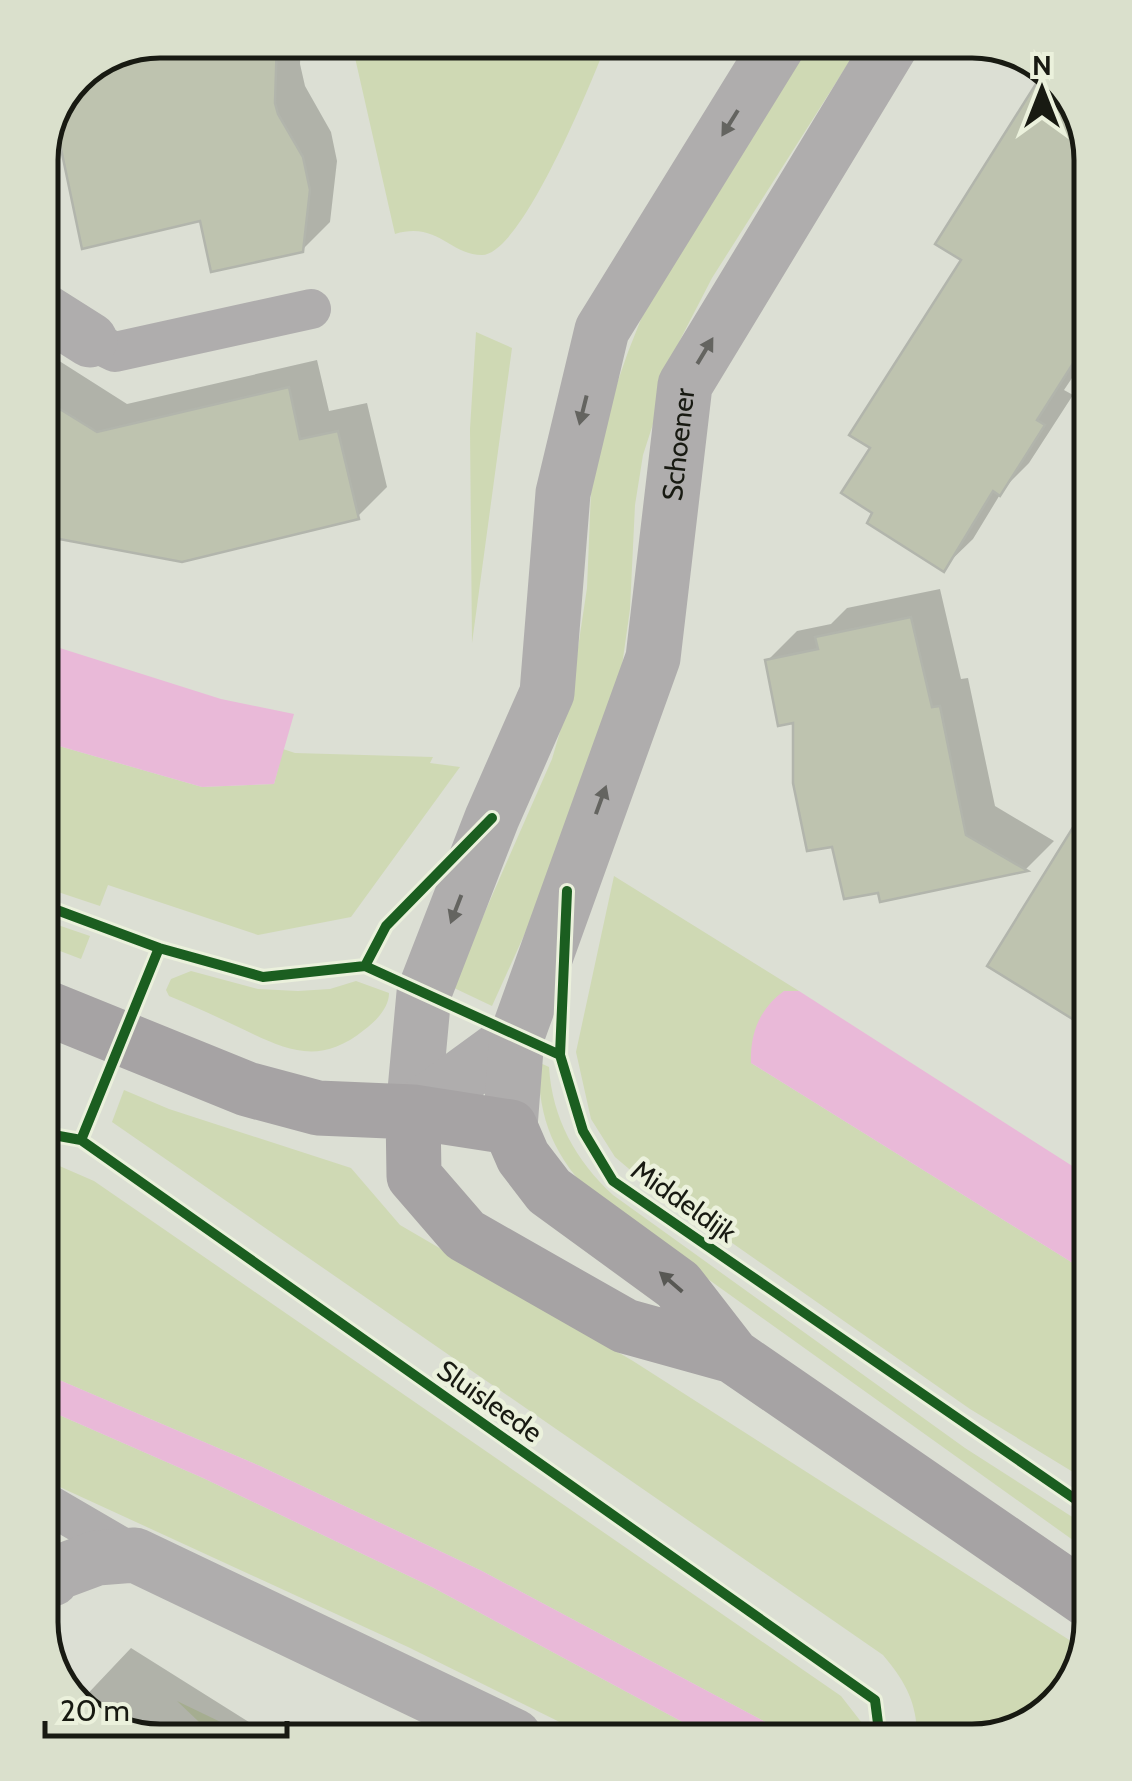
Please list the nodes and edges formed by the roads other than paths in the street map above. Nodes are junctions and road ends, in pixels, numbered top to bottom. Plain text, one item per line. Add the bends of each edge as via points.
1 (770, 58) edge
2 (883, 58) edge
3 (311, 309) dead end
4 (58, 319) edge
5 (90, 340) joint
6 (58, 1012) edge
7 (517, 1036) junction
8 (413, 1112) junction
9 (510, 1127) junction
10 (733, 1356) junction
11 (58, 1510) edge
12 (135, 1555) junction
13 (58, 1573) edge
14 (1074, 1590) edge
15 (488, 1723) edge

1 -> 8 street via 602,330 563,493 547,694 424,993
7 -> 2 street, Schoener via 653,658 684,385
3 - 5 lane via 115,352
4 - 5 street
6 - 8 street via 246,1089 318,1108
7 - 8 street
7 - 9 street, Schoener
8 - 9 street
8 - 10 street via 414,1176 465,1235 625,1326
10 -> 9 street via 678,1286 550,1190 523,1157
10 - 14 street
11 - 12 lane
12 - 13 street via 97,1558
12 - 15 street

